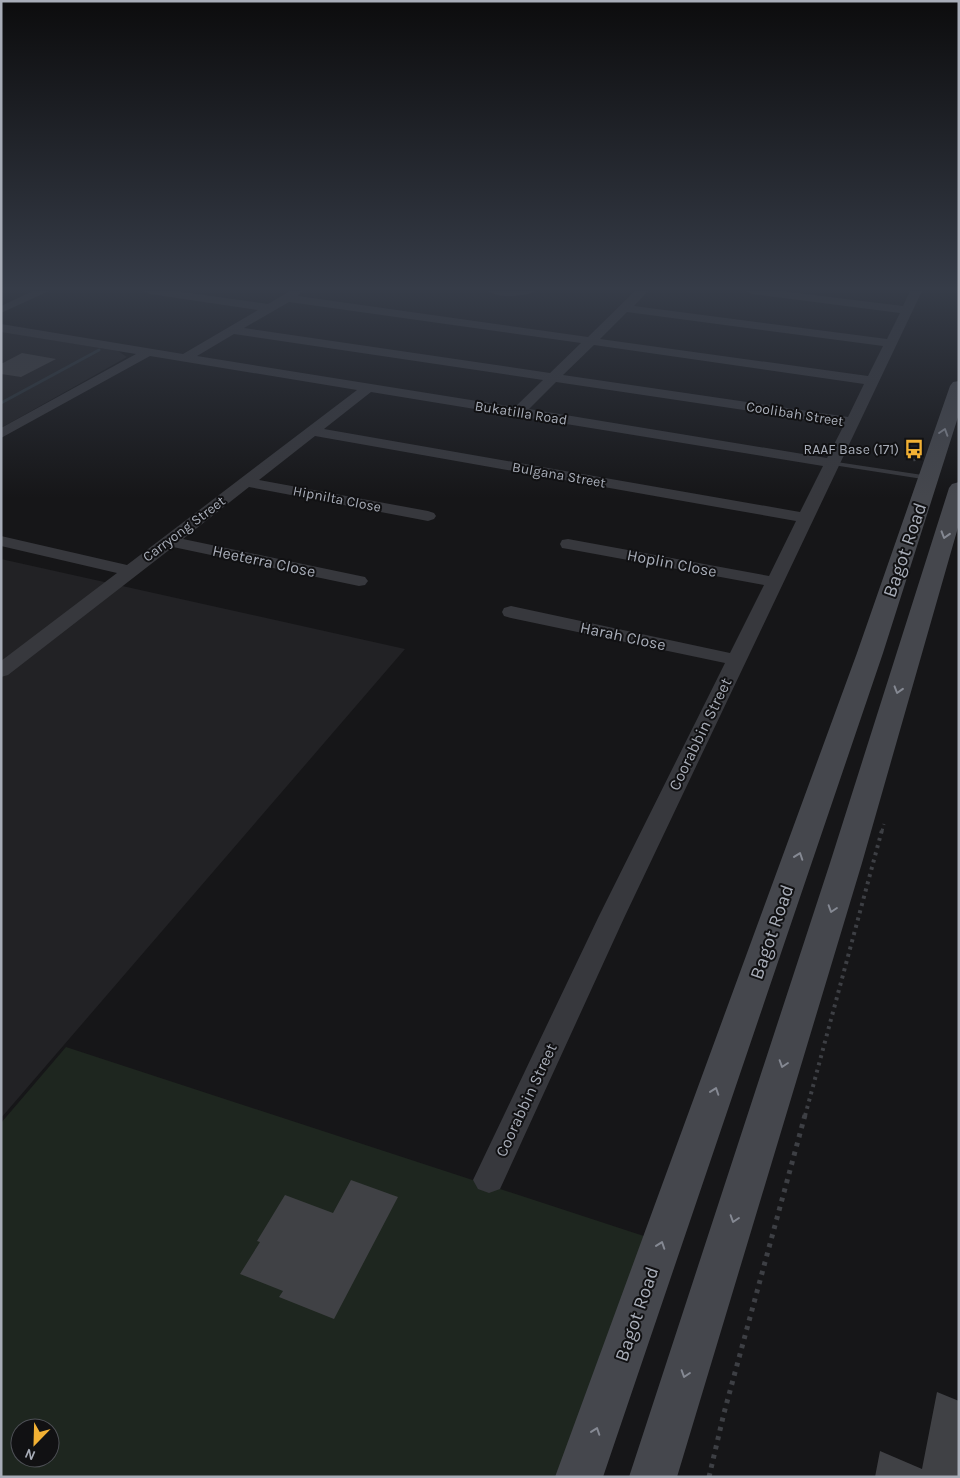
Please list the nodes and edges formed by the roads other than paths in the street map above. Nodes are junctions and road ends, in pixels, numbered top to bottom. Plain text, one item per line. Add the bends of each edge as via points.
1 (134, 360) edge
2 (197, 360) edge
3 (437, 360) edge
4 (571, 360) edge
5 (725, 360) edge
6 (882, 360) edge
7 (554, 377) junction
8 (873, 381) junction
9 (959, 386) edge
10 (368, 388) junction
11 (518, 412) junction
12 (853, 422) junction
13 (312, 431) junction
14 (1, 434) edge
15 (833, 463) junction
16 (246, 482) junction
17 (944, 483) edge
18 (428, 516) dead end
19 (806, 518) junction
20 (170, 540) junction
21 (1, 541) edge
22 (568, 544) dead end
23 (130, 571) junction
24 (359, 580) dead end
25 (775, 582) junction
26 (511, 612) dead end
27 (736, 660) junction
28 (1, 671) edge
29 (489, 1180) dead end
30 (580, 1477) edge
31 (652, 1477) edge

1 - 14 street
2 - 10 street, Bukatilla Road
3 - 7 street, Coolibah Street
4 - 7 street
5 - 8 street
6 - 8 street, Coorabbin Street
7 - 11 street
7 - 12 street, Coolibah Street
8 - 12 street, Coorabbin Street
17 -> 9 main road, Bagot Road
10 - 11 street, Bukatilla Road
10 - 13 street, Carryong Street
11 - 15 street, Bukatilla Road
12 - 15 street, Coorabbin Street
13 - 16 street, Carryong Street
13 - 19 street, Bulgana Street
15 - 17 lane
15 - 19 street, Coorabbin Street
16 - 18 street, Hipnilta Close
16 - 20 street, Carryong Street
30 -> 17 main road, Bagot Road via 867,663
17 -> 31 main road, Bagot Road via 846,863
19 - 25 street, Coorabbin Street
20 - 23 street, Carryong Street
20 - 24 street, Heeterra Close
21 - 23 street
22 - 25 street, Hoplin Close
23 - 28 street, Carryong Street
25 - 27 street, Coorabbin Street
26 - 27 street, Harah Close
27 - 29 street, Coorabbin Street

